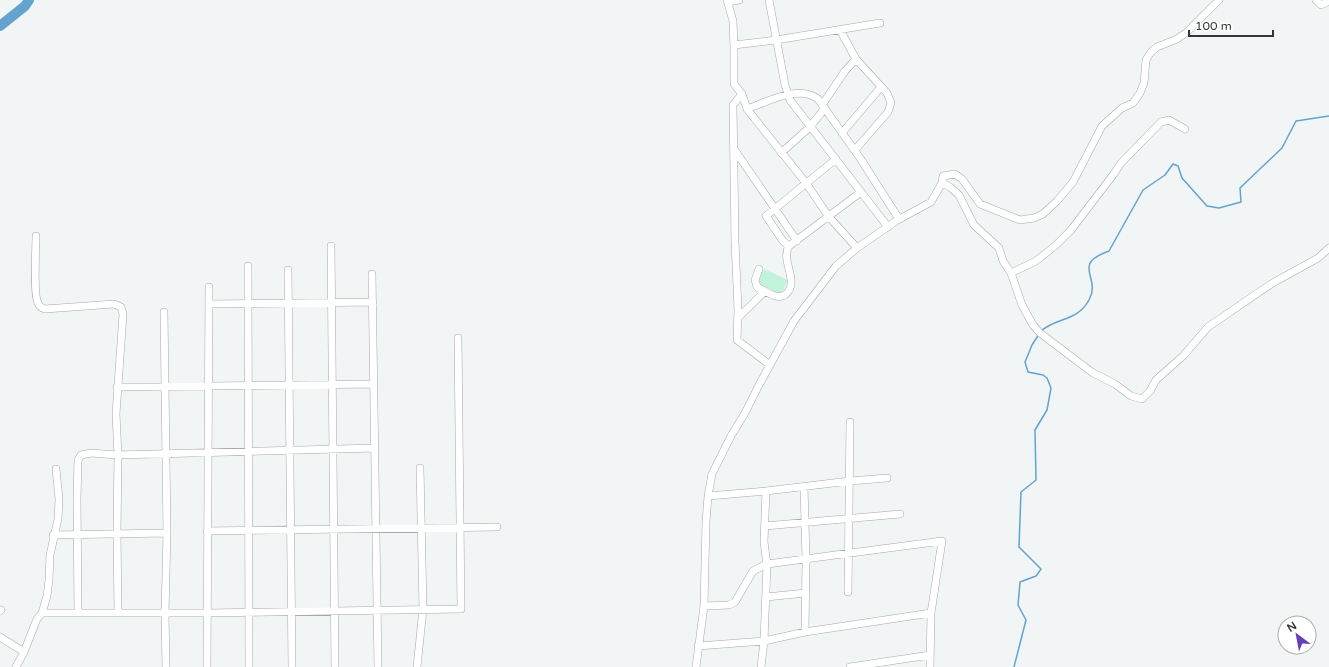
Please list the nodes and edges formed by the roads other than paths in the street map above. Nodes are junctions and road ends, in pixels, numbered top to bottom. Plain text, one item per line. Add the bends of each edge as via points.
1 (739, 0) edge
2 (769, 0) edge
3 (1219, 0) edge
4 (1316, 0) edge
5 (728, 1) edge
6 (1329, 1) edge
7 (880, 23) dead end
8 (840, 30) junction
9 (776, 40) junction
10 (734, 45) junction
11 (856, 58) junction
12 (881, 87) junction
13 (742, 94) junction
14 (788, 95) junction
15 (823, 106) junction
16 (747, 109) junction
17 (810, 127) junction
18 (1185, 129) dead end
19 (842, 132) junction
20 (734, 149) junction
21 (855, 150) junction
22 (781, 153) junction
23 (836, 160) junction
24 (806, 183) junction
25 (942, 183) junction
26 (861, 192) junction
27 (775, 208) junction
28 (829, 217) junction
29 (899, 220) junction
30 (888, 227) junction
31 (36, 236) dead end
32 (797, 241) junction
33 (331, 246) dead end
34 (789, 246) junction
35 (857, 248) junction
36 (1329, 248) edge
37 (248, 266) dead end
38 (759, 269) dead end
39 (288, 270) dead end
40 (1012, 273) junction
41 (372, 274) dead end
42 (209, 287) dead end
43 (765, 291) junction
44 (331, 302) junction
45 (373, 302) junction
46 (248, 303) junction
47 (289, 303) junction
48 (208, 304) junction
49 (164, 312) dead end
50 (738, 318) junction
51 (458, 338) dead end
52 (770, 365) junction
53 (248, 384) junction
54 (289, 384) junction
55 (332, 384) junction
56 (374, 384) junction
57 (165, 385) junction
58 (208, 385) junction
59 (117, 387) junction
60 (850, 422) dead end
61 (333, 448) junction
62 (375, 448) junction
63 (290, 449) junction
64 (249, 450) junction
65 (208, 452) junction
66 (166, 453) junction
67 (118, 455) junction
68 (420, 468) dead end
69 (56, 469) dead end
70 (887, 478) dead end
71 (850, 481) junction
72 (804, 486) junction
73 (766, 491) junction
74 (708, 496) junction
75 (900, 514) dead end
76 (850, 518) junction
77 (806, 523) junction
78 (765, 526) junction
79 (497, 527) dead end
80 (421, 528) junction
81 (460, 528) junction
82 (376, 529) junction
83 (334, 530) junction
84 (207, 531) junction
85 (249, 531) junction
86 (290, 531) junction
87 (117, 533) junction
88 (167, 533) junction
89 (53, 535) junction
90 (77, 535) junction
91 (849, 554) junction
92 (806, 558) junction
93 (767, 565) junction
94 (848, 592) dead end
95 (806, 593) junction
96 (766, 597) junction
97 (704, 606) junction
98 (423, 609) junction
99 (377, 610) junction
100 (291, 611) junction
101 (335, 611) junction
102 (250, 612) junction
103 (42, 613) junction
104 (78, 613) junction
105 (118, 613) junction
106 (165, 613) junction
107 (207, 613) junction
108 (931, 614) junction
109 (805, 632) junction
110 (0, 637) edge
111 (764, 641) junction
112 (698, 646) junction
113 (24, 652) junction
114 (930, 655) junction
115 (16, 667) edge
116 (166, 667) edge
117 (207, 667) edge
118 (250, 667) edge
119 (292, 667) edge
120 (335, 667) edge
121 (378, 667) edge
122 (417, 667) edge
123 (696, 667) edge
124 (761, 667) edge
125 (850, 667) edge
126 (930, 667) edge

1 - 5 street
2 - 9 street
3 - 25 street via 1187,32 1152,52 1146,60 1144,83 1140,93 1133,103 1122,108 1102,126 1073,182 1043,214 1020,220 980,204 962,179 955,174 943,176
4 - 6 street via 1321,5
5 - 10 street via 733,21
7 - 8 street
8 - 9 street
8 - 11 street
9 - 10 street
9 - 14 street
10 - 13 street via 734,84
11 - 12 street
11 - 15 street via 848,66
12 - 19 street
12 - 21 street via 890,100 890,108
13 - 16 street
13 - 20 street via 733,105
14 - 15 street via 807,93
14 - 16 street
14 - 17 street
15 - 17 street
15 - 19 street
16 - 22 street
17 - 22 street
17 - 23 street
18 - 40 street via 1168,120 1160,122 1121,163 1071,230 1036,261
19 - 21 street
20 - 27 street
20 - 50 street via 734,241
21 - 29 street
22 - 24 street
23 - 24 street
23 - 26 street
24 - 27 street
24 - 28 street
25 - 29 street via 931,202
25 - 40 street via 959,196 974,225 999,248
26 - 28 street
26 - 30 street
27 - 32 street
27 - 34 street via 766,216 783,242
28 - 32 street
28 - 35 street
29 - 30 street
30 - 35 street
31 - 59 street via 36,295 41,308 114,304 121,308 123,314
32 - 34 street
33 - 44 street
34 - 43 street via 787,261 792,283 789,290 780,297
35 - 52 street via 836,266 794,321
36 - 40 street via 1318,258 1271,284 1208,328 1183,356 1156,380 1142,399 1131,396 1093,373 1042,335 1022,306
37 - 46 street
38 - 43 street via 755,282
39 - 47 street
41 - 45 street
42 - 48 street
43 - 50 street
44 - 45 street
44 - 47 street
44 - 55 street
45 - 56 street
46 - 47 street
46 - 48 street
46 - 53 street
47 - 54 street
48 - 58 street
49 - 57 street
50 - 52 street via 737,340
51 - 81 street
52 - 74 street via 712,474
53 - 54 street
53 - 58 street
53 - 64 street
54 - 55 street
54 - 63 street
55 - 56 street
55 - 61 street
56 - 62 street
57 - 58 street
57 - 59 street
57 - 66 street
58 - 65 street
59 - 67 street
60 - 71 street
61 - 62 street
61 - 63 street
61 - 83 street
62 - 82 street
63 - 64 street
63 - 86 street
64 - 65 street
64 - 85 street
65 - 66 street
65 - 84 street
66 - 67 street
66 - 88 street
67 - 87 street
67 - 90 street via 91,453 81,455 78,460
68 - 80 street
69 - 89 street via 59,500 58,519
70 - 71 street
71 - 72 street
71 - 76 street
72 - 73 street
72 - 77 street
73 - 74 street
73 - 78 street
74 - 97 street
75 - 76 street
76 - 77 street
76 - 91 street
77 - 78 street
77 - 92 street
78 - 93 street
79 - 81 street
80 - 81 street
80 - 82 street
80 - 98 street
81 - 98 street via 461,609
82 - 83 street
82 - 99 street
83 - 86 street
83 - 101 street
84 - 85 street
84 - 107 street
85 - 86 street
85 - 102 street
86 - 100 street
87 - 88 street
87 - 90 street
87 - 105 street
88 - 106 street
89 - 90 street
89 - 103 street via 48,588
90 - 104 street
91 - 92 street
91 - 94 street
91 - 108 street via 942,541
92 - 93 street
92 - 95 street
93 - 96 street
93 - 97 street via 753,571 735,602 729,605
95 - 96 street
95 - 109 street
96 - 111 street
97 - 112 street
98 - 99 street
98 - 122 street
99 - 101 street
99 - 121 street
100 - 101 street
100 - 102 street
100 - 119 street
101 - 120 street
102 - 107 street
102 - 118 street
103 - 104 street
103 - 113 street via 37,619
104 - 105 street
105 - 106 street
106 - 107 street
106 - 116 street
107 - 117 street
108 - 109 street
108 - 114 street
109 - 111 street
110 - 113 street
111 - 112 street
111 - 124 street
112 - 123 street
113 - 115 street
114 - 125 street
114 - 126 street

